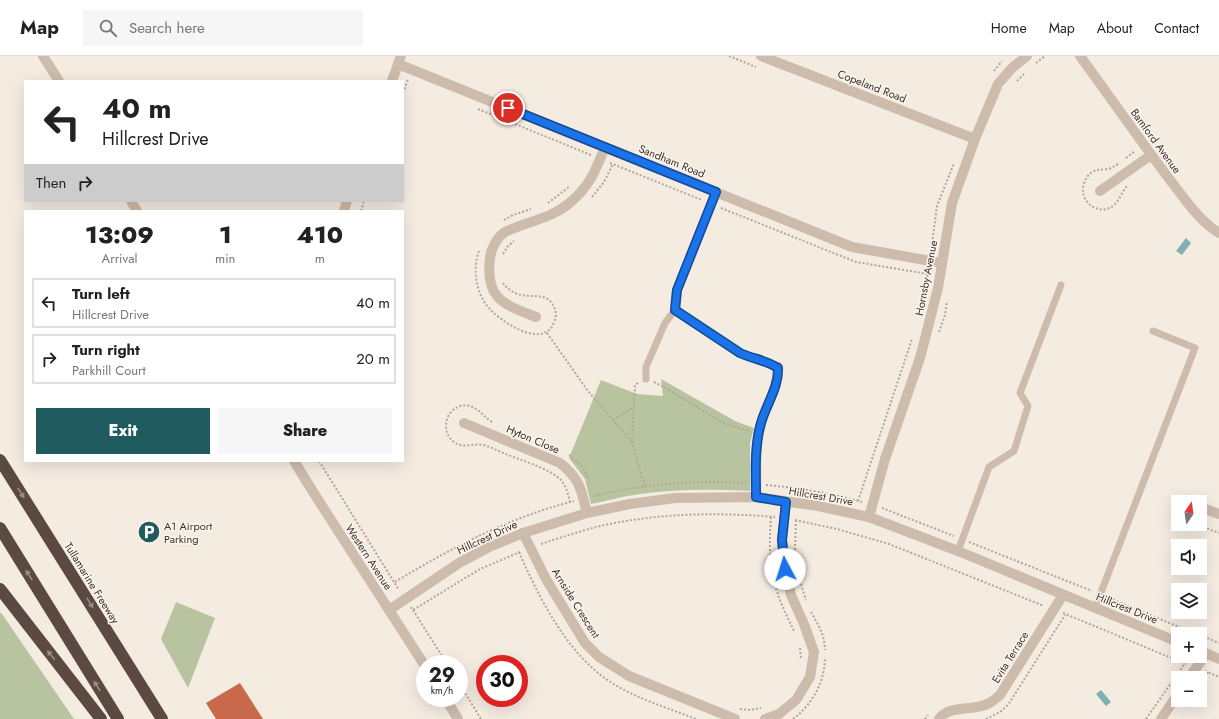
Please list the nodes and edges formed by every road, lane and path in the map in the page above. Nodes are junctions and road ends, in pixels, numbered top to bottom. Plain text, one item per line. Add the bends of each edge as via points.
1 (43, 56) edge
2 (761, 56) edge
3 (1026, 56) edge
4 (1080, 56) edge
5 (400, 60) edge
6 (1003, 61) dead end
7 (993, 72) dead end
8 (58, 80) edge
9 (392, 80) edge
10 (975, 139) junction
11 (605, 147) junction
12 (591, 155) dead end
13 (1151, 155) junction
14 (588, 160) dead end
15 (955, 161) dead end
16 (613, 164) dead end
17 (572, 184) dead end
18 (1100, 191) dead end
19 (716, 192) junction
20 (589, 200) dead end
21 (543, 205) dead end
22 (537, 208) dead end
23 (502, 221) dead end
24 (1219, 233) edge
25 (519, 238) dead end
26 (481, 246) dead end
27 (502, 257) dead end
28 (930, 261) junction
29 (942, 263) junction
30 (501, 280) dead end
31 (1061, 285) dead end
32 (924, 295) dead end
33 (675, 310) junction
34 (536, 317) dead end
35 (1153, 331) dead end
36 (546, 333) junction
37 (913, 338) dead end
38 (778, 368) joint
39 (646, 379) junction
40 (634, 407) junction
41 (613, 420) junction
42 (464, 423) dead end
43 (759, 434) junction
44 (632, 442) junction
45 (0, 460) edge
46 (295, 462) edge
47 (320, 462) edge
48 (645, 487) dead end
49 (756, 497) junction
50 (858, 501) dead end
51 (786, 502) junction
52 (1207, 510) edge
53 (587, 513) junction
54 (1219, 514) edge
55 (869, 516) junction
56 (771, 517) junction
57 (784, 518) junction
58 (0, 528) edge
59 (1207, 528) edge
60 (523, 533) junction
61 (1219, 533) edge
62 (542, 544) junction
63 (530, 547) junction
64 (545, 550) dead end
65 (958, 551) junction
66 (0, 589) edge
67 (1063, 595) junction
68 (405, 600) junction
69 (1095, 608) junction
70 (389, 610) junction
71 (413, 610) junction
72 (1054, 610) junction
73 (796, 635) dead end
74 (1171, 639) edge
75 (1207, 639) edge
76 (799, 642) dead end
77 (1219, 643) edge
78 (1207, 654) edge
79 (418, 655) edge
80 (441, 655) edge
81 (1171, 657) edge
82 (801, 659) dead end
83 (1219, 659) edge
84 (1185, 663) joint
85 (1198, 663) edge
86 (1196, 668) junction
87 (1194, 671) edge
88 (1208, 672) joint
89 (1219, 677) edge
90 (468, 698) edge
91 (1171, 704) edge
92 (451, 707) edge
93 (764, 708) dead end
94 (736, 714) edge
95 (930, 714) dead end
96 (101, 719) edge
97 (118, 719) edge
98 (162, 719) edge
99 (458, 719) edge
100 (481, 719) edge
101 (765, 719) edge
102 (925, 719) edge
103 (939, 719) edge
104 (1146, 719) edge
105 (1161, 719) edge

1 - 8 street
2 - 10 street, Copeland Road
3 - 10 street, Hornsby Avenue via 998,84
4 - 13 street, Bamford Avenue
5 - 9 street
5 - 11 street, Sandham Road
6 - 7 path
10 - 29 street, Hornsby Avenue via 952,203
11 - 19 street, Sandham Road
11 - 34 street via 594,175 567,205 555,213 504,233 491,253 488,273 493,292 508,306
12 - 14 path
13 - 18 street
13 - 24 street, Bamford Avenue via 1199,218
15 - 28 path via 938,206
16 - 20 path via 604,182
17 - 21 path
19 - 28 street, Sandham Road via 852,247
19 - 33 street via 677,290
22 - 23 path via 512,214
25 - 27 path via 508,246
26 - 36 path via 475,267 480,292 486,304 496,315 528,334
28 - 29 street, Sandham Road
28 - 32 path
29 - 55 street, Hornsby Avenue via 920,358 885,459
30 - 36 path via 513,293 521,296 538,296 552,302 556,315 553,325
31 - 65 lane via 1020,393 1028,406 1014,451 988,467
33 - 38 lane via 740,353 771,363
33 - 39 lane via 665,323 646,367
35 - 69 lane via 1195,348
36 - 41 path via 588,391
37 - 50 path
38 - 43 street via 778,377
39 - 40 path via 635,385
39 - 43 path via 723,423
40 - 41 path
40 - 44 path
41 - 44 path
42 - 53 street, Hyton Close via 560,463 571,472 580,485
43 - 49 street via 756,446
44 - 48 path
45 -> 98 highway, Tullamarine Freeway
46 - 70 street, Western Avenue
47 - 68 path
49 - 51 street, Hillcrest Drive
49 - 53 street, Hillcrest Drive via 675,498
51 - 55 street, Hillcrest Drive
51 - 57 street
52 - 54 street
53 - 60 street, Hillcrest Drive
55 - 65 street, Hillcrest Drive
56 - 57 path
56 - 62 path via 684,514 598,527
56 - 73 path via 771,565 777,592
57 - 72 path via 837,529 889,544
57 - 101 street via 782,540 785,569 791,595 814,652 810,677 796,700 779,714
97 -> 58 highway
59 - 61 path
60 - 63 street, Arnside Crescent
60 - 68 street, Hillcrest Drive via 459,563
62 - 63 path
62 - 64 path
63 - 71 path via 480,569
63 - 94 street, Arnside Crescent via 546,579 585,643 599,657 629,676
65 - 67 street, Hillcrest Drive
96 -> 66 highway
67 - 69 street, Hillcrest Drive
67 - 72 street, Evita Terrace
68 - 70 street, Hillcrest Drive
68 - 71 path
69 - 74 street, Hillcrest Drive
70 - 79 street, Western Avenue
71 - 80 path
72 - 81 path
72 - 103 street, Evita Terrace via 1000,695 986,705 954,710
75 - 77 path
76 - 82 path
78 - 83 street
84 - 86 path
84 - 104 path
85 - 86 street
86 - 87 street
86 - 88 path
88 - 89 path
90 - 100 path
91 - 105 street
92 - 99 street
93 - 94 path
95 - 102 path

